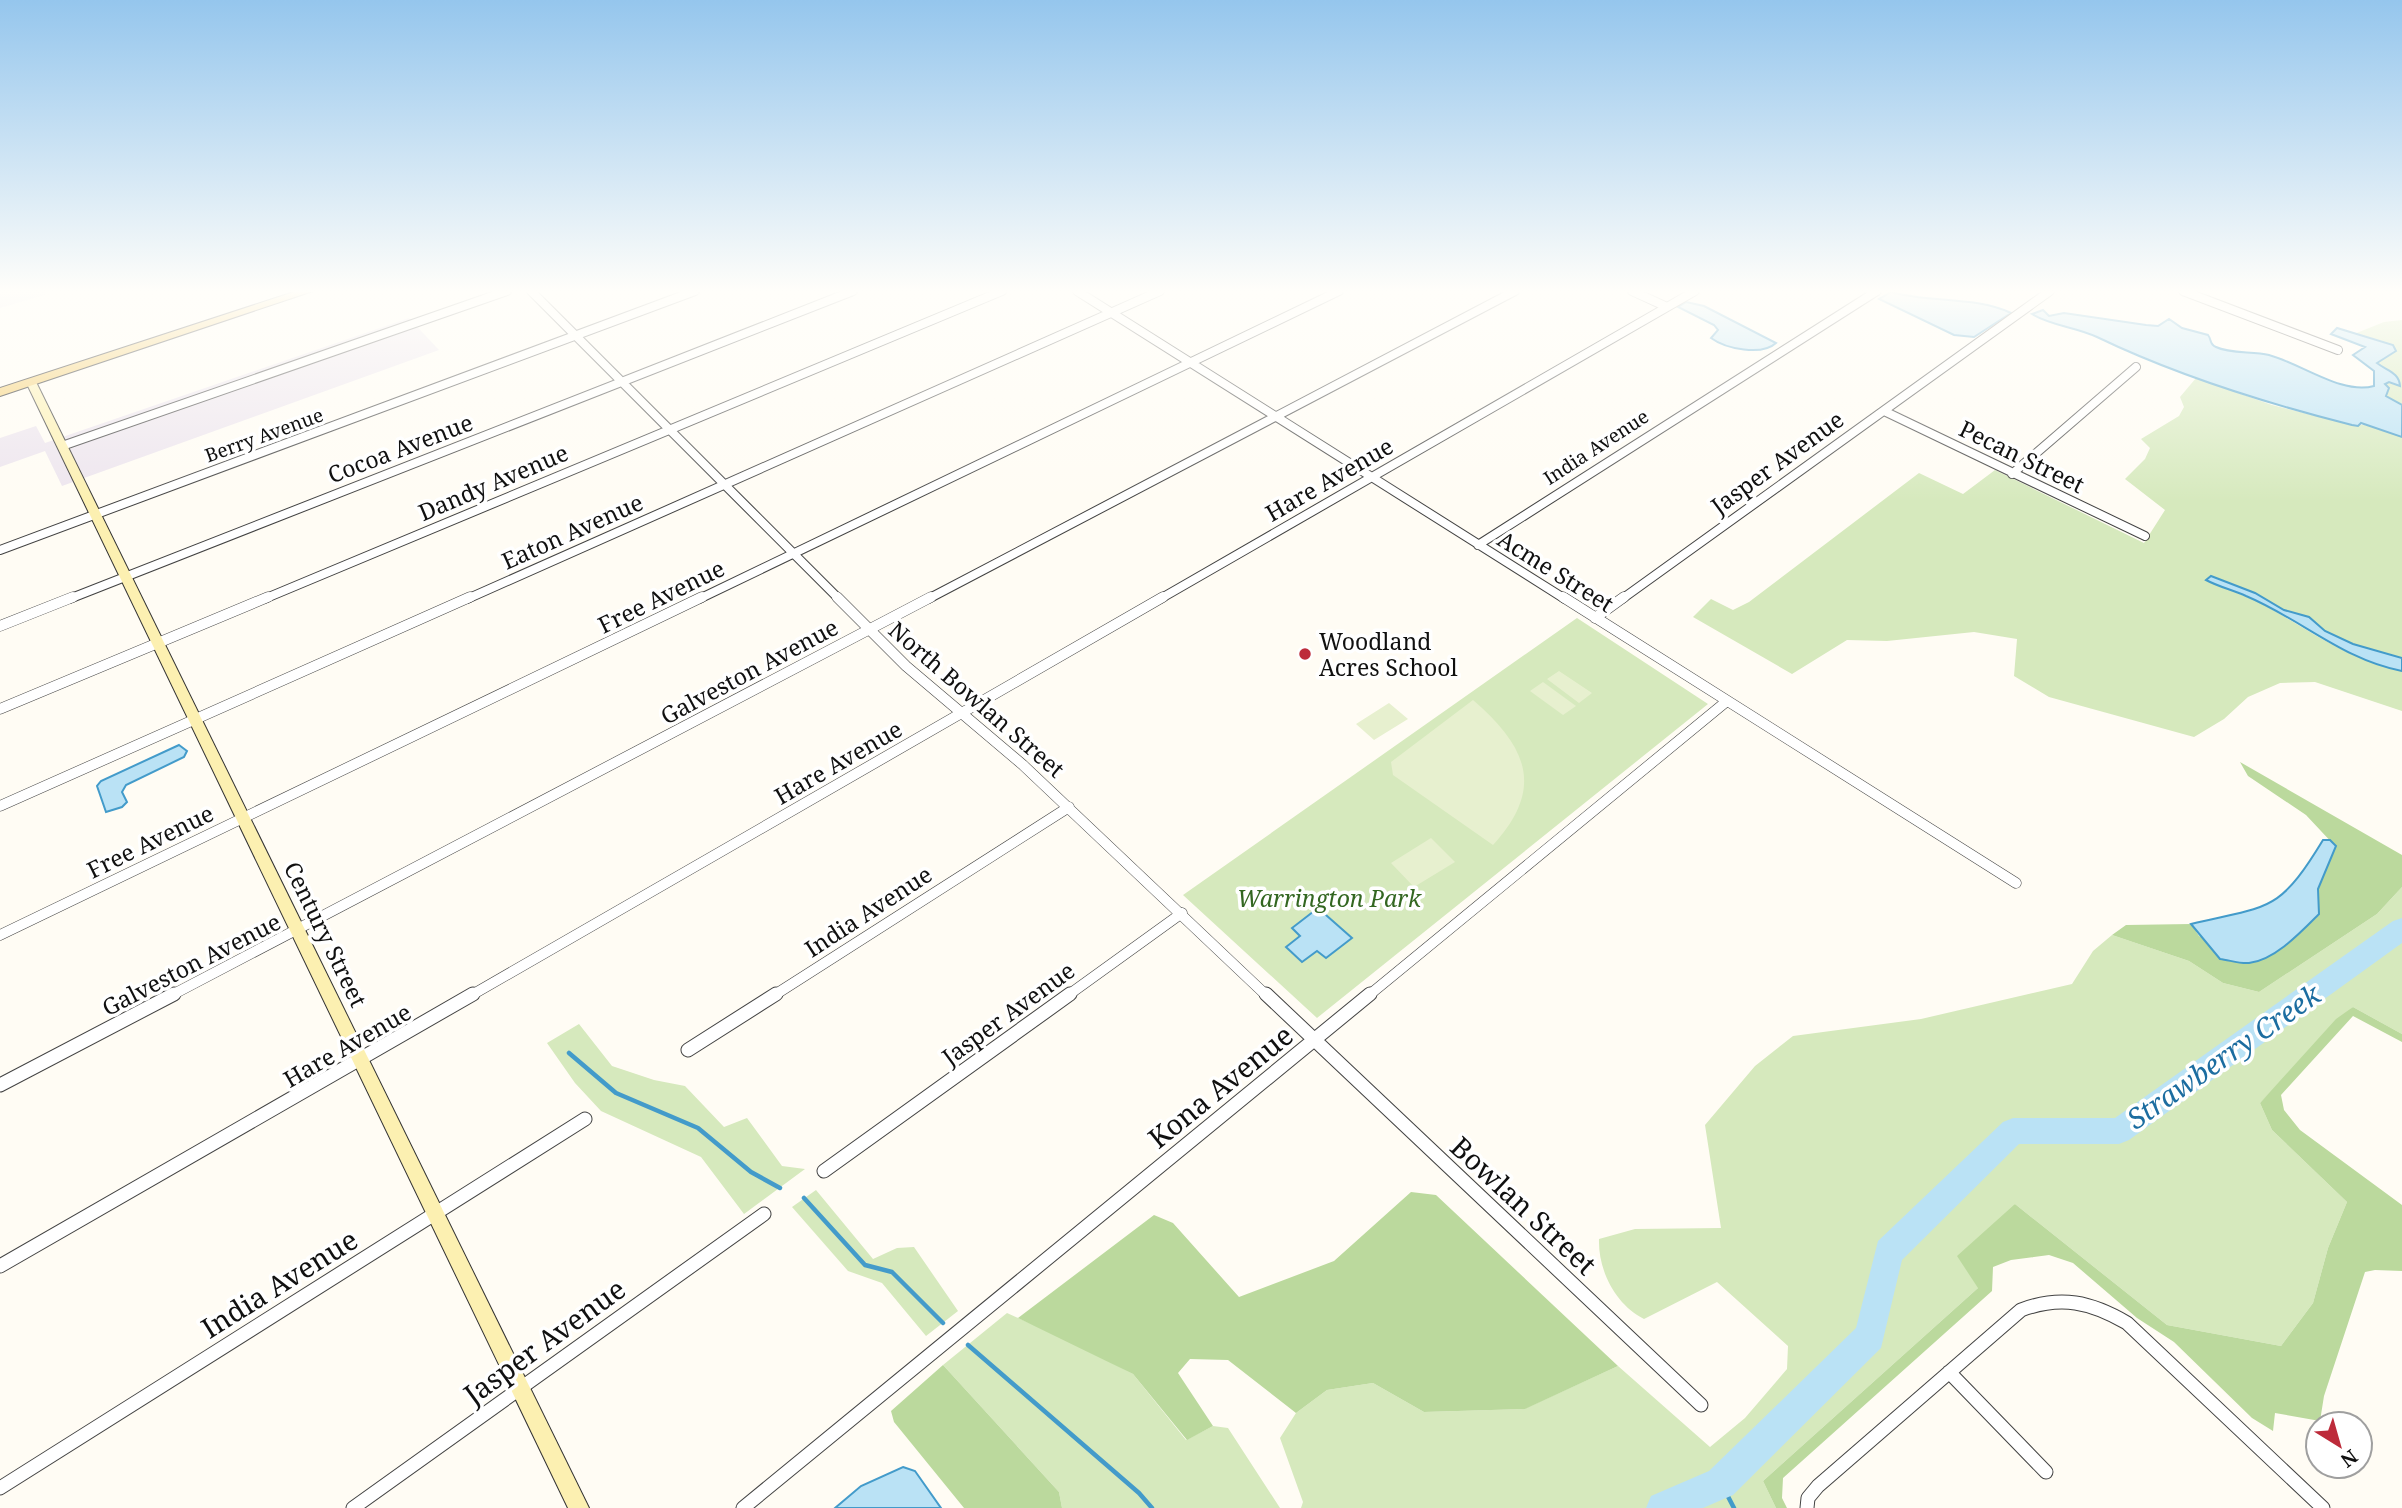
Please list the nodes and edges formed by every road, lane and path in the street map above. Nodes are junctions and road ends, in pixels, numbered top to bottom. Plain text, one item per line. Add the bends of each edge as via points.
1 (94, 361) edge
2 (305, 361) edge
3 (505, 361) edge
4 (602, 361) edge
5 (674, 361) edge
6 (833, 361) edge
7 (1002, 361) edge
8 (1187, 361) edge
9 (1193, 361) edge
10 (1381, 361) edge
11 (1573, 361) edge
12 (1766, 361) edge
13 (1953, 361) edge
14 (1190, 363) junction
15 (2136, 367) dead end
16 (31, 382) junction
17 (622, 382) junction
18 (0, 392) edge
19 (1884, 411) junction
20 (1275, 417) junction
21 (670, 429) junction
22 (62, 446) junction
23 (2012, 474) junction
24 (1372, 477) junction
25 (725, 484) junction
26 (96, 514) junction
27 (2145, 536) dead end
28 (1478, 545) junction
29 (0, 550) edge
30 (794, 554) junction
31 (126, 577) junction
32 (1595, 618) junction
33 (0, 626) edge
34 (869, 629) junction
35 (159, 642) junction
36 (1727, 701) junction
37 (0, 709) edge
38 (960, 713) junction
39 (196, 720) junction
40 (0, 806) edge
41 (1069, 807) junction
42 (244, 818) junction
43 (2015, 883) dead end
44 (1182, 913) junction
45 (298, 930) junction
46 (0, 935) edge
47 (1314, 1041) junction
48 (688, 1050) dead end
49 (363, 1058) junction
50 (0, 1085) edge
51 (585, 1119) dead end
52 (824, 1171) dead end
53 (437, 1212) junction
54 (764, 1214) dead end
55 (0, 1266) edge
56 (1950, 1372) junction
57 (520, 1389) junction
58 (1701, 1405) dead end
59 (2046, 1472) dead end
60 (0, 1488) edge
61 (352, 1508) edge
62 (579, 1508) edge
63 (743, 1508) edge
64 (1807, 1508) edge
65 (2323, 1508) edge

1 - 16 main road
2 - 22 street
3 - 26 street, Berry Avenue
4 - 17 street, North Bowlan Street
5 - 17 street, Cocoa Avenue
6 - 21 street, Dandy Avenue
7 - 25 street, Eaton Avenue
8 - 14 street, Acme Street
9 - 14 street, Free Avenue
10 - 20 street, Galveston Avenue
11 - 24 street, Hare Avenue
12 - 28 street, India Avenue
13 - 19 street, Jasper Avenue
14 - 20 street, Acme Street
14 - 30 street, Free Avenue
15 - 23 street
16 - 18 main road
16 - 22 street, Century Street
17 - 21 street, North Bowlan Street
17 - 31 street, Cocoa Avenue
19 - 23 street, Pecan Street
19 - 32 street, Jasper Avenue
20 - 24 street, Acme Street
20 - 34 street, Galveston Avenue
21 - 25 street, North Bowlan Street
21 - 35 street, Dandy Avenue
22 - 26 street, Century Street
23 - 27 street, Pecan Street
24 - 28 street, Acme Street
24 - 38 street, Hare Avenue
25 - 30 street, North Bowlan Street
25 - 39 street, Eaton Avenue
26 - 29 street, Berry Avenue
26 - 31 street, Century Street
28 - 32 street, Acme Street
30 - 34 street, North Bowlan Street
30 - 42 street, Free Avenue
31 - 33 street, Cocoa Avenue
31 - 35 street, Century Street
32 - 36 street, Acme Street
34 - 38 street, North Bowlan Street
34 - 45 street, Galveston Avenue
35 - 37 street, Dandy Avenue
35 - 39 street, Century Street
36 - 43 street, Acme Street
36 - 47 street, Kona Avenue
38 - 41 street, North Bowlan Street
38 - 49 street, Hare Avenue
39 - 40 street, Eaton Avenue
39 - 42 street, Century Street
41 - 44 street, North Bowlan Street
41 - 48 street, India Avenue
42 - 45 street, Century Street
42 - 46 street, Free Avenue
44 - 47 street, North Bowlan Street
44 - 52 street, Jasper Avenue
45 - 49 street, Century Street
45 - 50 street, Galveston Avenue
47 - 58 street, Bowlan Street
47 - 63 street, Kona Avenue
49 - 53 street, Century Street
49 - 55 street, Hare Avenue
51 - 53 street, India Avenue
53 - 57 street, Century Street
53 - 60 street, India Avenue
54 - 57 street, Jasper Avenue
56 - 59 street
56 - 64 street via 1818,1486 1808,1498
56 - 65 street via 2021,1310 2041,1301 2074,1301 2106,1310 2136,1331
57 - 61 street, Jasper Avenue
57 - 62 street, Century Street

